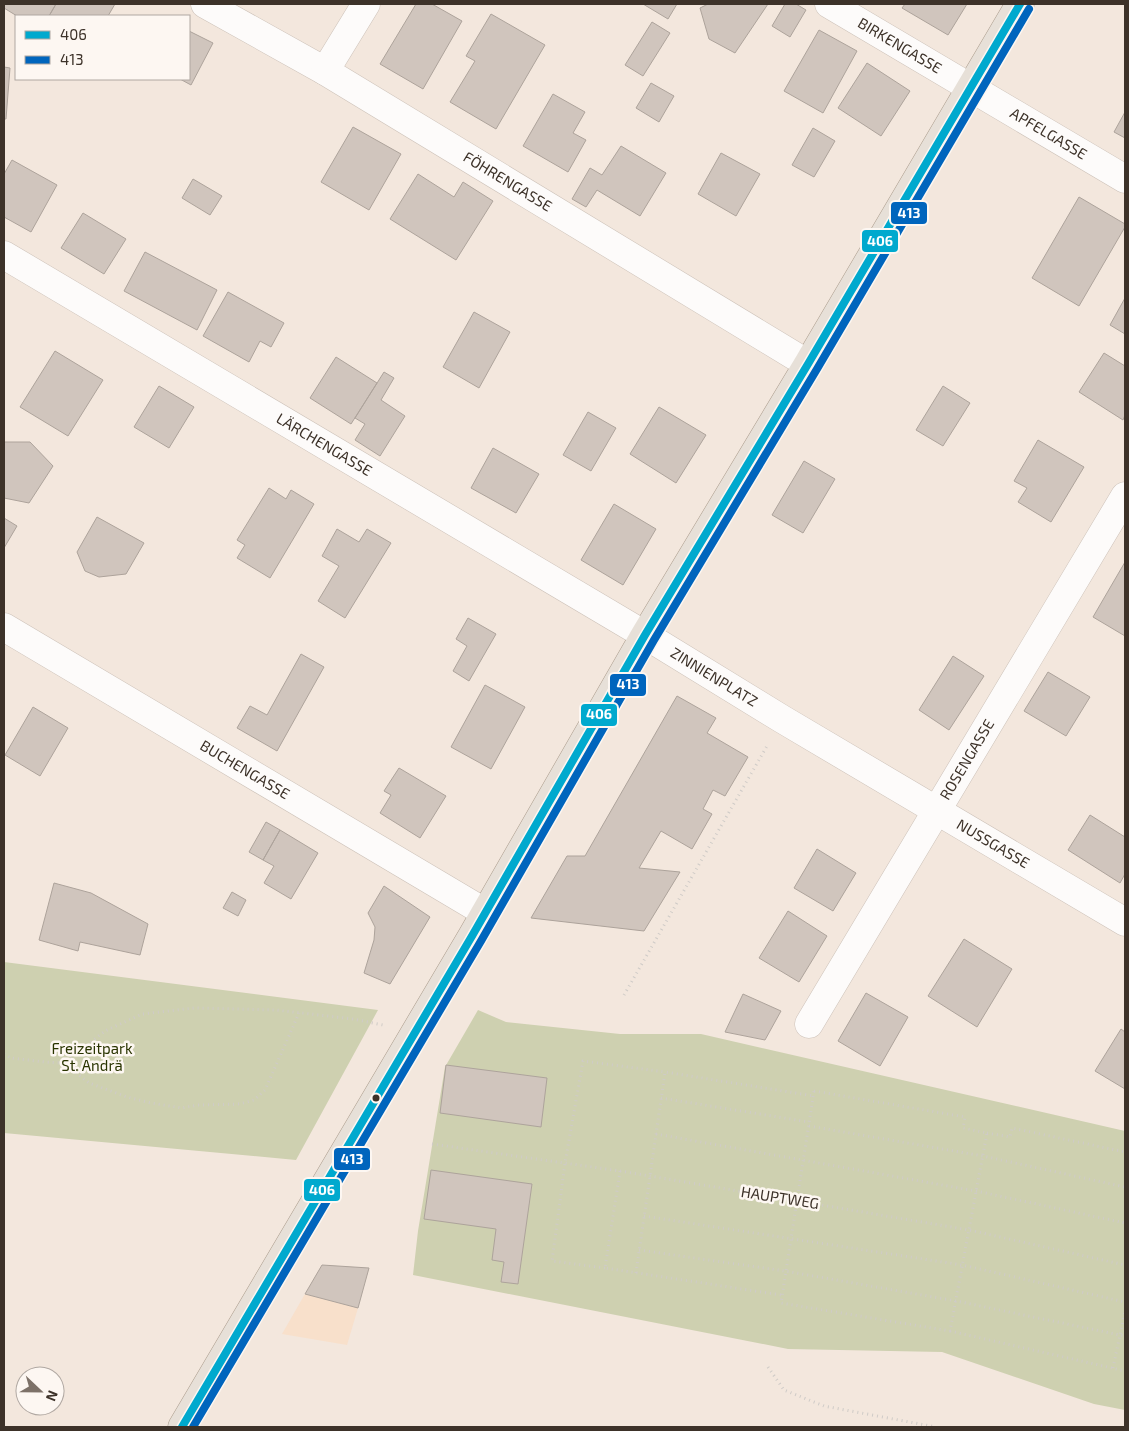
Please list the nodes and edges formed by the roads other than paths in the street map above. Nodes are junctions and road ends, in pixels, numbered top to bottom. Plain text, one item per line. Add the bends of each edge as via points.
1 (205, 4) edge
2 (366, 4) edge
3 (829, 4) edge
4 (1020, 4) edge
5 (325, 71) junction
6 (972, 87) junction
7 (1125, 179) edge
8 (4, 255) edge
9 (808, 364) junction
10 (1125, 496) edge
11 (4, 627) edge
12 (646, 635) junction
13 (782, 720) joint
14 (938, 811) junction
15 (486, 913) junction
16 (1125, 922) edge
17 (809, 1024) dead end
18 (182, 1427) edge

1 - 5 street, FÖHRENGASSE
2 - 5 street
3 - 6 street, BIRKENGASSE
4 - 6 main road
5 - 9 street, FÖHRENGASSE
6 - 7 street, APFELGASSE
6 - 9 main road
8 - 12 street, LÄRCHENGASSE
9 - 12 main road
10 - 14 street, ROSENGASSE
11 - 15 street, BUCHENGASSE
12 - 13 street, ZINNIENPLATZ
12 - 15 main road
13 - 14 street, NUSSGASSE
14 - 16 street, NUSSGASSE
14 - 17 street, ROSENGASSE
15 - 18 main road

